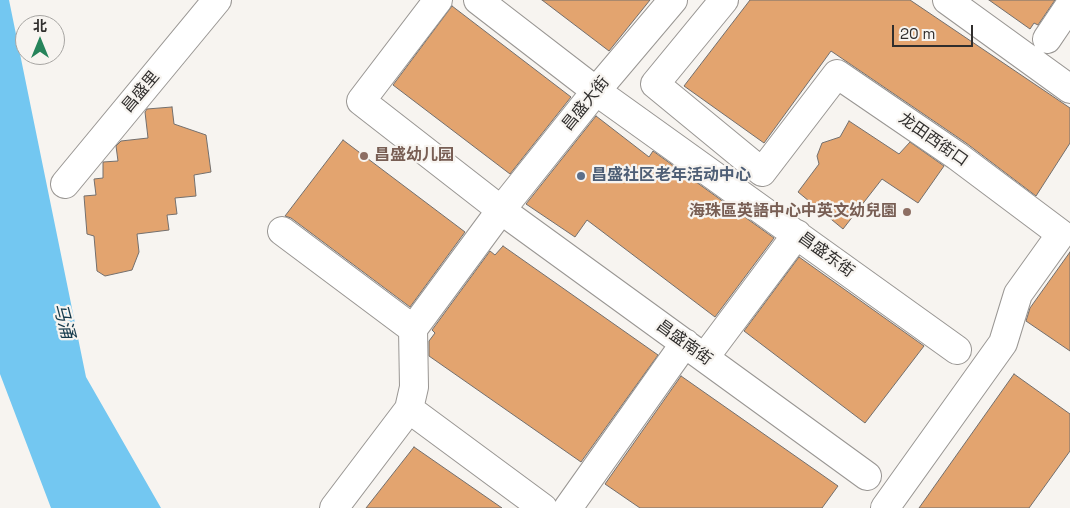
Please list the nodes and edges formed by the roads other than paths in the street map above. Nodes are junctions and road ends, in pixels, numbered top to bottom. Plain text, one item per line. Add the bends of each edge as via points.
1 (217, 0) edge
2 (438, 0) edge
3 (478, 0) edge
4 (673, 0) edge
5 (724, 0) edge
6 (947, 0) edge
7 (1070, 6) edge
8 (1047, 39) dead end
9 (1070, 89) edge
10 (596, 91) junction
11 (65, 184) dead end
12 (501, 210) junction
13 (1066, 226) edge
14 (282, 231) dead end
15 (797, 234) junction
16 (413, 329) junction
17 (695, 350) junction
18 (957, 350) dead end
19 (412, 398) junction
20 (868, 476) dead end
21 (334, 508) edge
22 (542, 508) edge
23 (568, 508) edge
24 (885, 508) edge

1 - 11 street, 昌盛里
2 - 12 street, 昌盛南街 via 362,101
3 - 10 street, 昌盛东街
4 - 10 street, 昌盛大街
5 - 13 street, 龙田西街口 via 655,84 762,172 837,74
6 - 9 street
7 - 8 street
10 - 12 street, 昌盛大街
10 - 15 street, 昌盛东街
12 - 16 street
12 - 17 street, 昌盛南街
13 - 24 street, 龙田西街口 via 1018,294 1003,343
14 - 16 street
15 - 17 street
15 - 18 street, 昌盛东街
16 - 19 street
17 - 20 street, 昌盛南街
17 - 23 street
19 - 21 street
19 - 22 street

